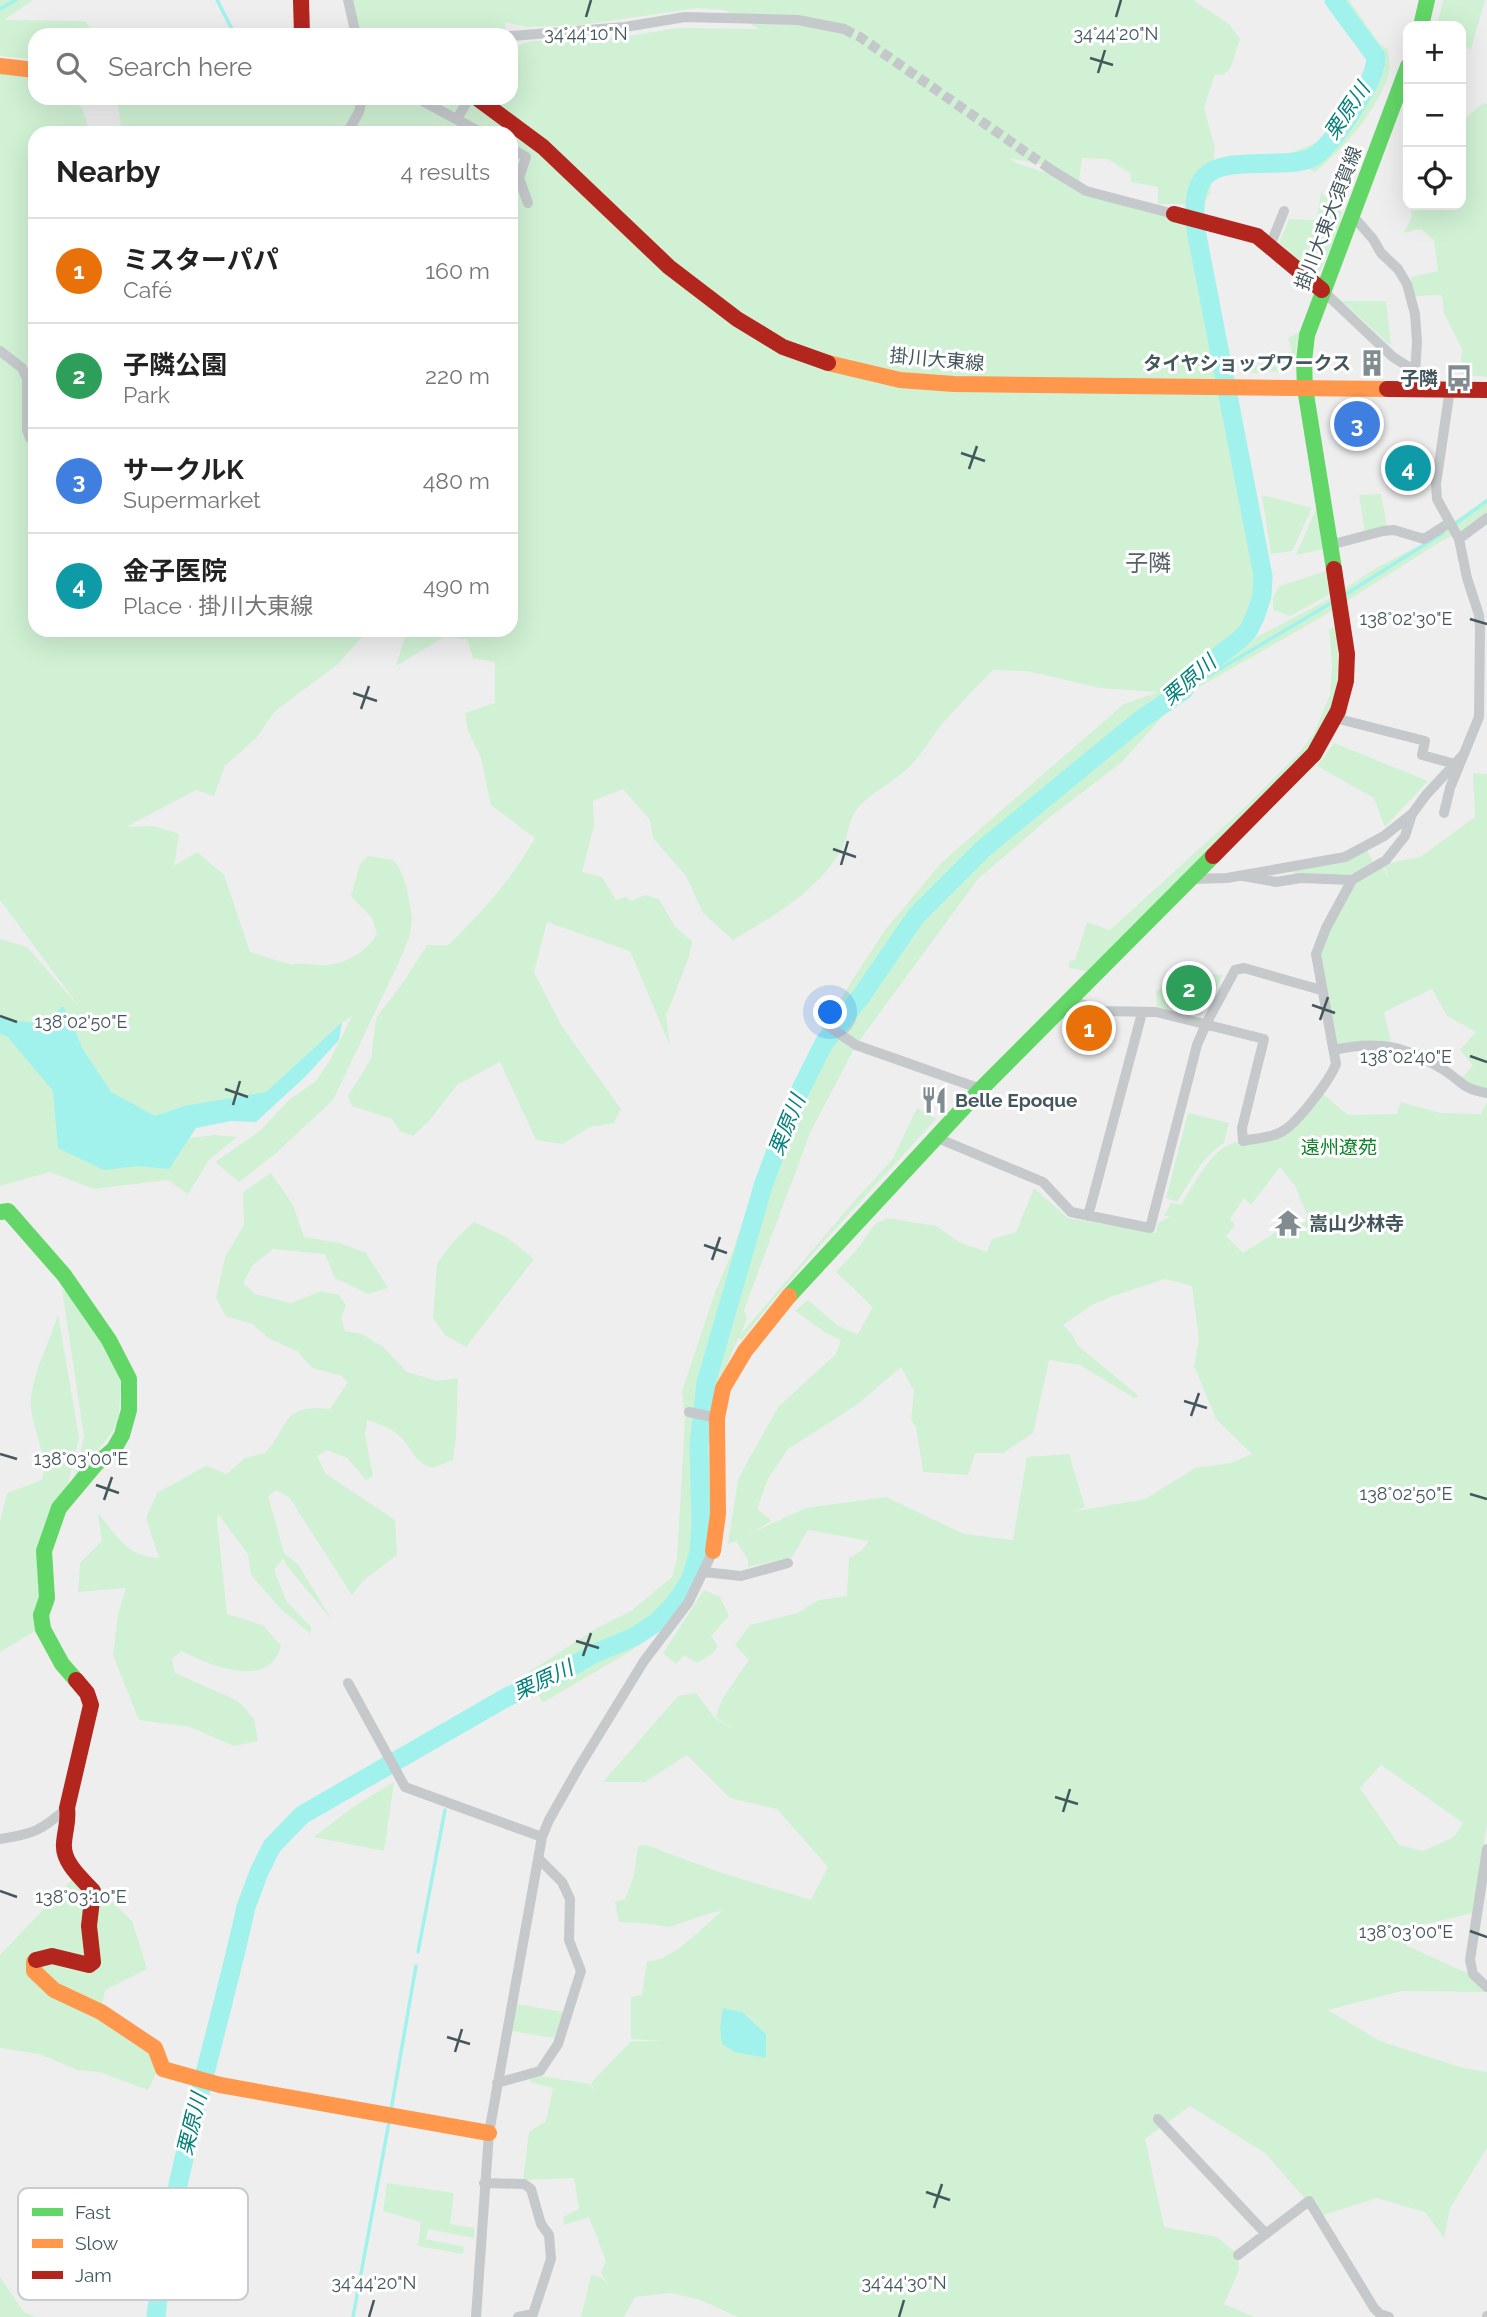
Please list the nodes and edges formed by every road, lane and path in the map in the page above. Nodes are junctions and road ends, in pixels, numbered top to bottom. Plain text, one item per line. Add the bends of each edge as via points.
1 (301, 0) edge
2 (348, 0) edge
3 (1427, 0) edge
4 (1422, 21) edge
5 (302, 28) edge
6 (354, 28) edge
7 (844, 29) tunnel mouth
8 (518, 35) edge
9 (0, 66) edge
10 (28, 69) edge
11 (1403, 79) edge
12 (360, 105) edge
13 (430, 105) edge
14 (465, 105) edge
15 (486, 105) edge
16 (457, 119) junction
17 (351, 126) edge
18 (470, 126) edge
19 (515, 126) edge
20 (518, 128) edge
21 (518, 152) edge
22 (1050, 169) tunnel mouth
23 (528, 203) dead end
24 (1284, 211) dead end
25 (1177, 215) joint
26 (1352, 215) junction
27 (1270, 246) junction
28 (1322, 290) junction
29 (0, 351) edge
30 (1415, 371) junction
31 (1305, 388) junction
32 (1414, 389) junction
33 (1450, 389) junction
34 (1487, 390) edge
35 (28, 433) edge
36 (1487, 518) edge
37 (1454, 530) junction
38 (1330, 545) junction
39 (1335, 718) junction
40 (1482, 724) edge
41 (1463, 755) junction
42 (1455, 764) junction
43 (1444, 813) dead end
44 (1412, 814) junction
45 (1237, 875) junction
46 (1191, 878) junction
47 (1352, 880) junction
48 (1321, 990) junction
49 (1068, 1000) junction
50 (1142, 1013) junction
51 (825, 1024) dead end
52 (1206, 1024) junction
53 (1334, 1049) junction
54 (981, 1089) junction
55 (1487, 1093) edge
56 (935, 1137) junction
57 (0, 1212) edge
58 (1088, 1216) junction
59 (689, 1412) dead end
60 (713, 1417) junction
61 (713, 1551) joint
62 (788, 1563) dead end
63 (704, 1572) junction
64 (348, 1683) dead end
65 (67, 1808) junction
66 (542, 1838) junction
67 (0, 1839) edge
68 (1487, 1849) edge
69 (539, 1859) junction
70 (1487, 1987) edge
71 (496, 2083) junction
72 (1158, 2119) dead end
73 (489, 2133) junction
74 (484, 2183) junction
75 (1266, 2234) junction
76 (1238, 2255) dead end
77 (475, 2317) edge
78 (518, 2317) edge
79 (1389, 2317) edge

1 - 5 street
2 - 6 street
3 - 4 street
7 - 8 street via 798,20 685,17
9 - 10 street
11 - 26 street, 掛川大東大須賀線
12 - 17 street
13 - 16 street
14 - 16 street
15 - 19 street, 掛川大東線
16 - 18 street
20 - 31 street, 掛川大東線 via 670,267 737,319 783,347 835,365 900,380 954,384
21 - 23 street via 526,157 519,178
22 - 25 street via 1086,191
24 - 27 street
25 - 27 street via 1250,233
26 - 28 street, 掛川大東大須賀線
26 - 30 street via 1407,284 1415,314
27 - 28 street
28 - 30 street via 1393,357
28 - 31 street, 掛川大東大須賀線 via 1307,335
29 - 35 street via 22,368 27,379
30 - 32 street
31 - 32 street, 掛川大東線
31 - 38 street, 掛川大東大須賀線
32 - 33 street, 掛川大東線
33 - 34 street, 掛川大東線
33 - 37 street via 1436,484 1437,499
36 - 37 street
37 - 38 street via 1424,540 1382,531
37 - 40 street via 1479,615
38 - 39 street, 掛川大東大須賀線 via 1341,607 1346,679
39 - 42 street via 1424,741 1422,755
39 - 46 street, 掛川大東大須賀線 via 1314,754
40 - 41 street
41 - 42 street
41 - 43 street
42 - 44 street
44 - 45 street via 1345,857
44 - 47 street via 1405,836 1386,860
45 - 46 street
45 - 47 street via 1276,881
46 - 49 street, 掛川大東大須賀線
47 - 48 street via 1316,954
48 - 52 street via 1244,968 1235,970
48 - 53 street
49 - 50 street via 1102,1011
49 - 54 street, 掛川大東大須賀線
50 - 52 street
50 - 58 street
51 - 54 street via 856,1045
52 - 53 street via 1264,1039 1242,1128 1243,1141 1286,1129 1331,1077 1336,1064
52 - 58 street via 1150,1228
53 - 55 street via 1367,1043 1395,1047 1445,1070 1469,1090
54 - 56 street, 掛川大東大須賀線
56 - 58 street via 1042,1182 1071,1212
56 - 60 street, 掛川大東大須賀線 via 793,1291 745,1351 723,1388
57 - 65 street via 8,1211 64,1275 109,1340 129,1379 129,1410 122,1435 59,1508 44,1552 47,1598 40,1615 43,1629 91,1705
59 - 60 street
60 - 61 street, 掛川大東大須賀線 via 718,1514
61 - 63 street
62 - 63 street via 741,1576
63 - 66 street via 579,1767
64 - 66 street via 405,1787
65 - 67 street via 32,1834
65 - 73 street via 64,1847 71,1865 93,1891 89,1926 93,1962 40,1957 34,1962 34,1971 54,1990 101,2012 155,2048 163,2069 220,2085
66 - 69 street
68 - 70 street via 1471,1961 1473,1974
69 - 71 street
69 - 71 street via 562,1882 570,1899 569,1940 581,1970 558,2044 540,2071
71 - 73 street
72 - 75 street
73 - 74 street
74 - 77 street
74 - 78 street via 524,2184 531,2189 549,2235 551,2259 533,2314
75 - 76 street
75 - 79 street via 1309,2201 1374,2308

